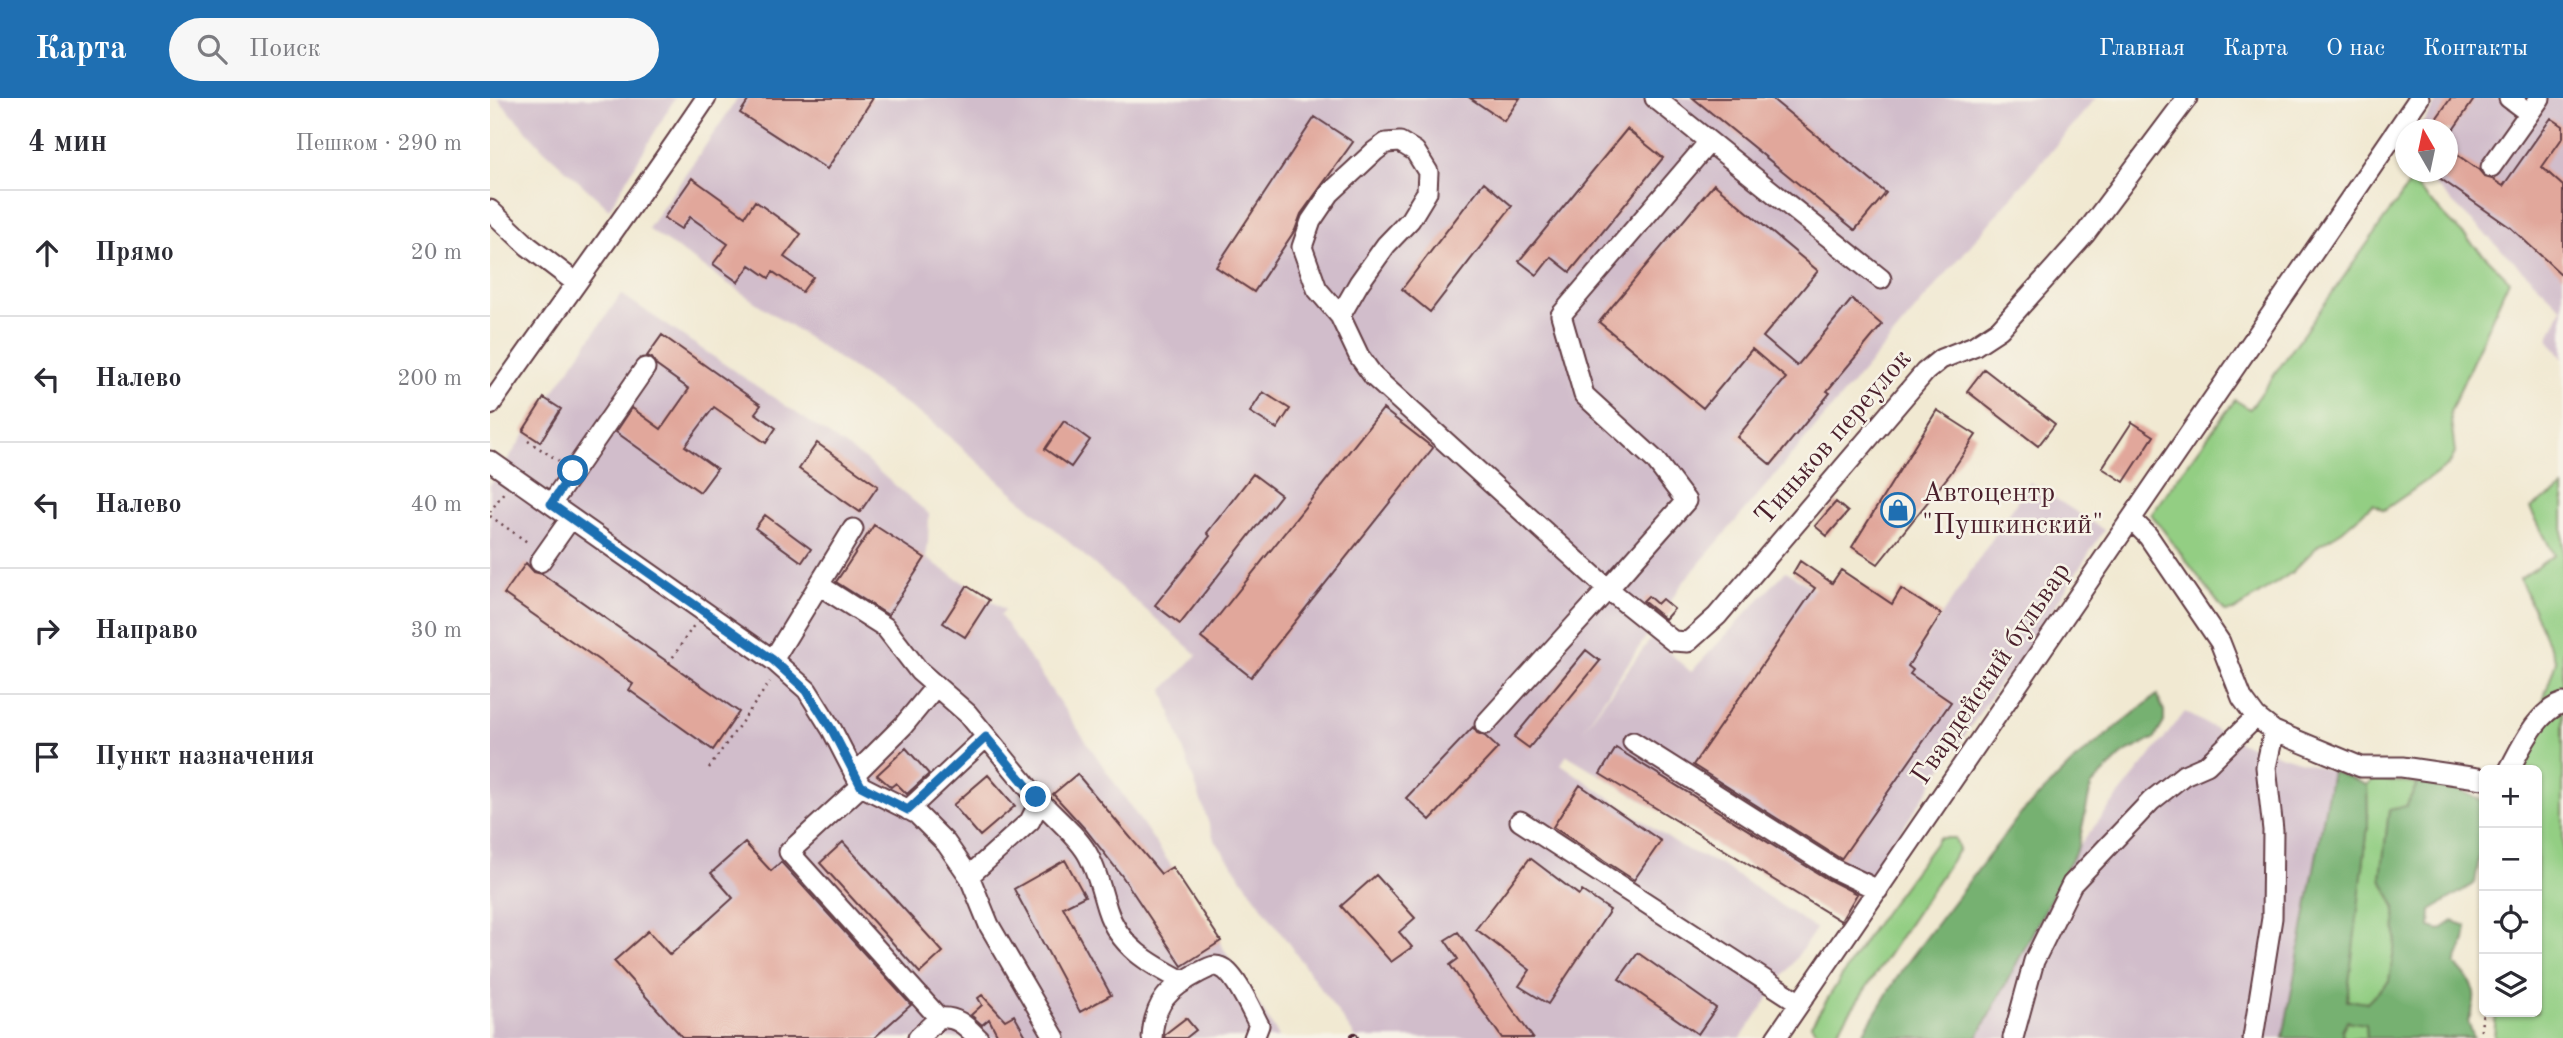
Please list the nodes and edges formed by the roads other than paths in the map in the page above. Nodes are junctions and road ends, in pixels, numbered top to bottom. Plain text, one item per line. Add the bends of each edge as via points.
1 (706, 98) edge
2 (1655, 98) edge
3 (2187, 98) edge
4 (2419, 98) edge
5 (2509, 98) edge
6 (2534, 106) edge
7 (1709, 142) junction
8 (2491, 167) dead end
9 (490, 210) edge
10 (1881, 279) dead end
11 (575, 282) junction
12 (1340, 316) junction
13 (645, 368) dead end
14 (490, 405) edge
15 (490, 461) edge
16 (551, 504) junction
17 (571, 518) junction
18 (2132, 520) junction
19 (853, 529) dead end
20 (543, 559) road end
21 (818, 585) junction
22 (1608, 589) junction
23 (777, 663) junction
24 (936, 686) junction
25 (2563, 703) edge
26 (2256, 717) junction
27 (1485, 724) dead end
28 (2274, 730) junction
29 (986, 737) junction
30 (1633, 741) dead end
31 (2512, 765) edge
32 (2479, 778) edge
33 (858, 780) junction
34 (1036, 797) junction
35 (908, 810) junction
36 (1520, 821) dead end
37 (969, 876) junction
38 (1878, 890) junction
39 (1183, 981) junction
40 (1800, 1003) junction
41 (939, 1018) junction
42 (918, 1038) edge
43 (978, 1038) edge
44 (1055, 1038) edge
45 (1152, 1038) edge
46 (1254, 1038) edge
47 (1776, 1038) edge
48 (2012, 1038) edge
49 (2253, 1038) edge

1 - 11 street via 625,218
2 - 7 street
3 - 22 street, Тиньков переулок via 2085,234 2000,329 1925,372 1717,616 1688,642 1673,641
4 - 18 street, Гвардейский бульвар
5 - 6 street
6 - 8 street
7 - 10 street
7 - 22 street via 1561,315 1584,395 1655,460 1686,501
9 - 11 street
11 - 14 street
12 - 12 street via 1317,289 1302,247 1311,221 1331,193 1375,151 1386,143 1400,142 1415,151 1428,172 1427,192
12 - 22 street via 1374,377
13 - 16 street
15 - 16 street
16 - 17 street
17 - 20 street
17 - 23 street
18 - 26 street via 2148,536 2220,642 2242,698
18 - 38 street, Гвардейский бульвар
19 - 21 street
21 - 23 street
21 - 24 street via 885,627
22 - 27 street
23 - 33 street via 807,691
24 - 29 street
24 - 33 street
25 - 31 street via 2537,723
26 - 28 street
26 - 48 street via 2207,765 2184,775 2151,801 2072,884 2034,961
28 - 32 street via 2361,767 2402,767
28 - 49 street via 2266,767 2273,830 2272,918
29 - 34 street
29 - 35 street
30 - 38 street via 1835,869
33 - 35 street
33 - 41 street via 789,852
34 - 37 street via 1030,821
34 - 39 street via 1086,851 1122,938 1147,962
35 - 37 street via 946,843
36 - 40 street
37 - 44 street via 989,925
38 - 40 street, Гвардейский бульвар
39 - 45 street via 1164,998 1154,1017
39 - 46 street via 1213,965 1232,975 1259,1025
40 - 47 street, Гвардейский бульвар
41 - 42 street
41 - 43 street via 960,1021

